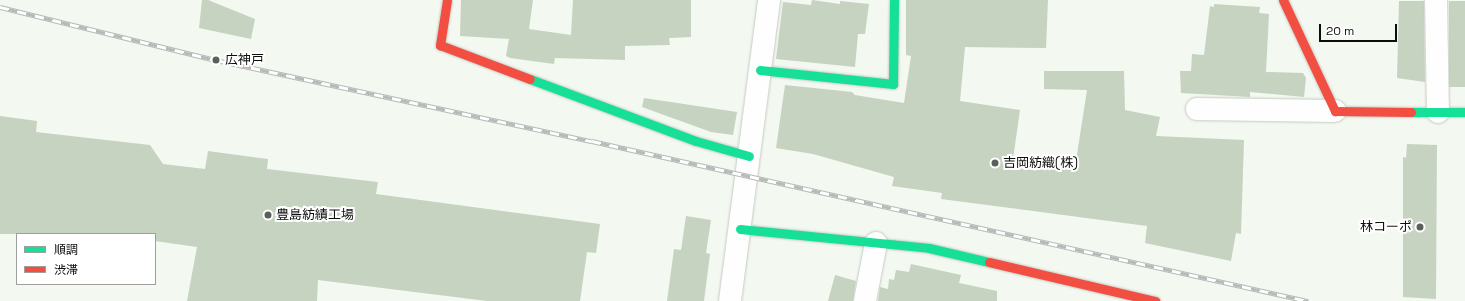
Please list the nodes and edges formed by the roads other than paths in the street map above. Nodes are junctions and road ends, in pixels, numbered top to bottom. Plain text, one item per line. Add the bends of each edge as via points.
1 (447, 0) edge
2 (769, 0) edge
3 (894, 0) edge
4 (1283, 0) edge
5 (1436, 0) edge
6 (760, 70) junction
7 (1197, 109) dead end
8 (1335, 111) junction
9 (1438, 112) junction
10 (1465, 112) edge
11 (749, 156) junction
12 (740, 229) junction
13 (876, 243) junction
14 (730, 301) edge
15 (865, 301) edge
16 (1155, 301) edge

1 - 11 street via 440,45 696,141
2 - 6 street
3 - 6 street via 893,84
4 - 8 street
5 - 9 street
6 - 11 street
7 - 8 street
8 - 9 street
9 - 10 street
11 - 12 street
12 - 13 street
12 - 14 street
13 - 15 street
13 - 16 street via 929,248

